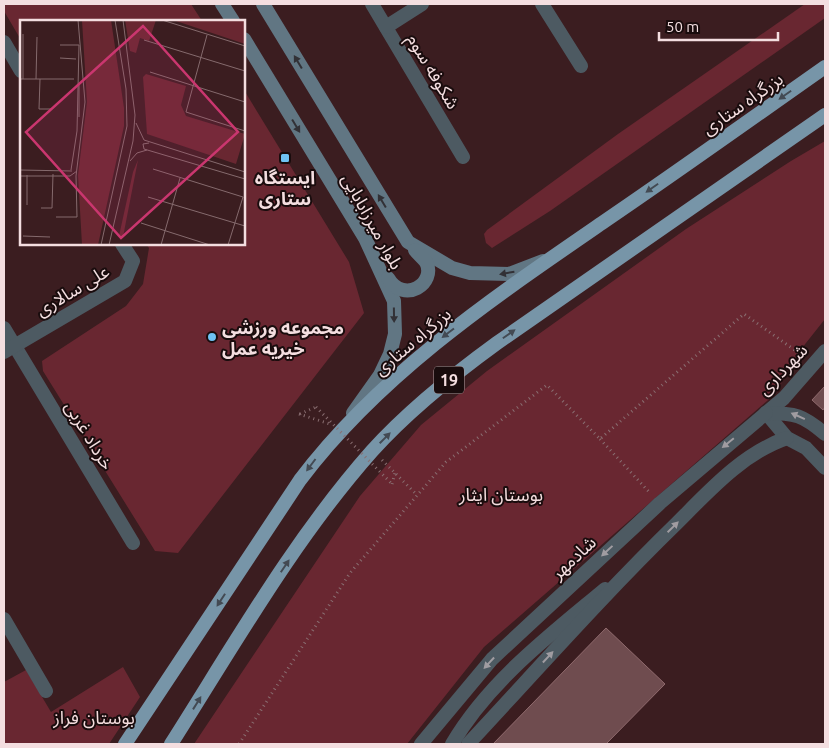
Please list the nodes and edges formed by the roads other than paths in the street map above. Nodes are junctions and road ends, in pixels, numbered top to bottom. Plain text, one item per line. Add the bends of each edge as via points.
1 (222, 4) edge
2 (263, 4) edge
3 (372, 4) edge
4 (422, 4) edge
5 (542, 4) edge
6 (232, 20) edge
7 (386, 27) junction
8 (245, 41) edge
9 (4, 42) edge
10 (581, 66) dead end
11 (825, 67) edge
12 (20, 69) edge
13 (825, 115) edge
14 (462, 157) dead end
15 (365, 238) junction
16 (408, 242) junction
17 (123, 245) edge
18 (553, 257) junction
19 (4, 328) edge
20 (9, 349) edge
21 (825, 351) edge
22 (766, 413) junction
23 (343, 428) junction
24 (825, 434) edge
25 (787, 438) junction
26 (825, 468) edge
27 (133, 543) dead end
28 (628, 570) junction
29 (4, 620) edge
30 (46, 691) dead end
31 (125, 744) edge
32 (171, 744) edge
33 (421, 744) edge
34 (452, 744) edge
35 (468, 744) edge

1 - 6 main road
16 -> 2 main road, بلوار میرزابابایی
3 - 7 street, شکوفه سوم
4 - 7 street
5 - 10 street
7 - 14 street, شکوفه سوم
8 -> 15 main road, بلوار میرزابابایی
9 - 12 street
11 -> 18 highway, بزرگراه ستاری / 19
32 -> 13 highway, 19 via 286,565 372,451 411,413 497,343
15 - 16 main road via 393,286 406,291 418,288 427,270 426,263
15 -> 23 main road, بلوار میرزابابایی via 394,300 395,334 380,375
18 -> 16 main road, بلوار میرزابابایی via 509,274 470,273 452,268
17 - 20 street, علی سالاری via 132,261 125,281
18 -> 23 highway, بزرگراه ستاری / 19 via 443,337
19 - 20 street, خرداد غربی
20 - 27 street, خرداد غربی
21 - 22 street, شهرداری via 784,398
24 -> 22 street via 812,422 791,412
22 - 25 street
22 -> 33 street, شادمهر via 660,503 492,660
23 -> 31 highway, بزرگراه ستاری / 19 via 328,442 300,480
25 - 26 street via 806,448
28 -> 25 street via 722,480 767,445
28 - 34 street via 530,652 473,713
35 -> 28 street
29 - 30 street

